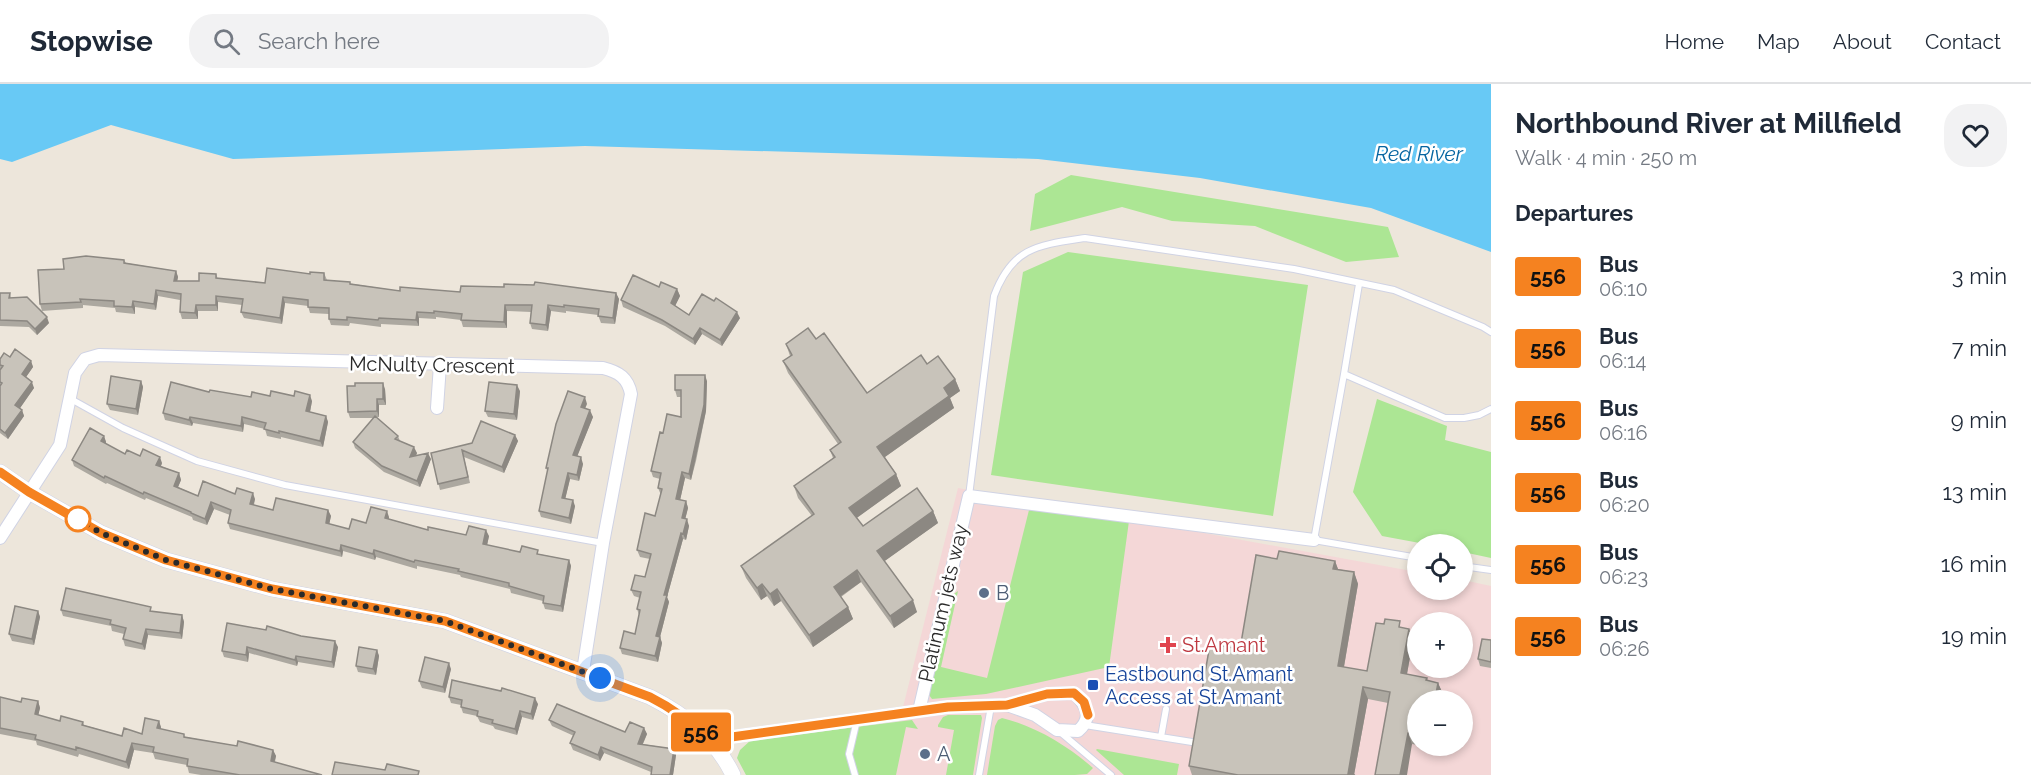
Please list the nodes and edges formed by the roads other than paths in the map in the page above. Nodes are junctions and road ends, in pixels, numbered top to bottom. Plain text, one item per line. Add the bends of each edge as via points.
1 (1359, 284) junction
2 (1491, 332) edge
3 (440, 365) junction
4 (1344, 374) junction
5 (69, 398) junction
6 (437, 408) dead end
7 (1491, 409) edge
8 (0, 472) edge
9 (29, 492) junction
10 (969, 496) junction
11 (0, 538) edge
12 (1314, 540) junction
13 (603, 543) junction
14 (1407, 556) edge
15 (1473, 568) edge
16 (1491, 570) edge
17 (583, 671) junction
18 (992, 705) junction
19 (1007, 705) junction
20 (1166, 709) dead end
21 (919, 711) junction
22 (857, 719) junction
23 (1085, 725) junction
24 (1057, 730) junction
25 (1161, 737) junction
26 (710, 740) junction
27 (1192, 742) edge
28 (733, 775) edge
29 (855, 775) edge
30 (979, 775) edge
31 (1111, 775) edge

1 - 2 lane via 1394,290
1 - 4 lane
1 - 10 lane via 1294,269 1085,238 1034,248 1015,258 1000,278 994,296
3 - 5 street, McNulty Crescent via 99,355 85,359 75,373
3 - 6 street
3 - 13 street, McNulty Crescent via 603,368 624,377 631,394
4 - 7 lane via 1445,418 1479,415
4 - 12 lane
5 - 9 street, McNulty Crescent via 60,445
5 - 13 lane via 123,428 197,461 285,485
8 - 9 street
9 - 11 street, McNulty Crescent
9 - 17 street via 101,533 166,560 272,589 445,621
10 - 12 street
10 - 21 street, Platinum jets way
12 - 14 lane
13 - 17 street, McNulty Crescent
15 - 16 lane
17 - 26 street via 670,707
18 - 19 street
18 - 21 street
18 - 30 lane
19 - 23 street via 1047,694 1074,693 1084,702 1088,715
19 - 24 street via 1035,715
20 - 25 lane
21 - 22 street
22 - 26 street
22 - 29 lane via 849,754
23 - 24 street via 1078,731
23 - 25 lane
24 - 31 lane
25 - 27 lane
26 - 28 street

